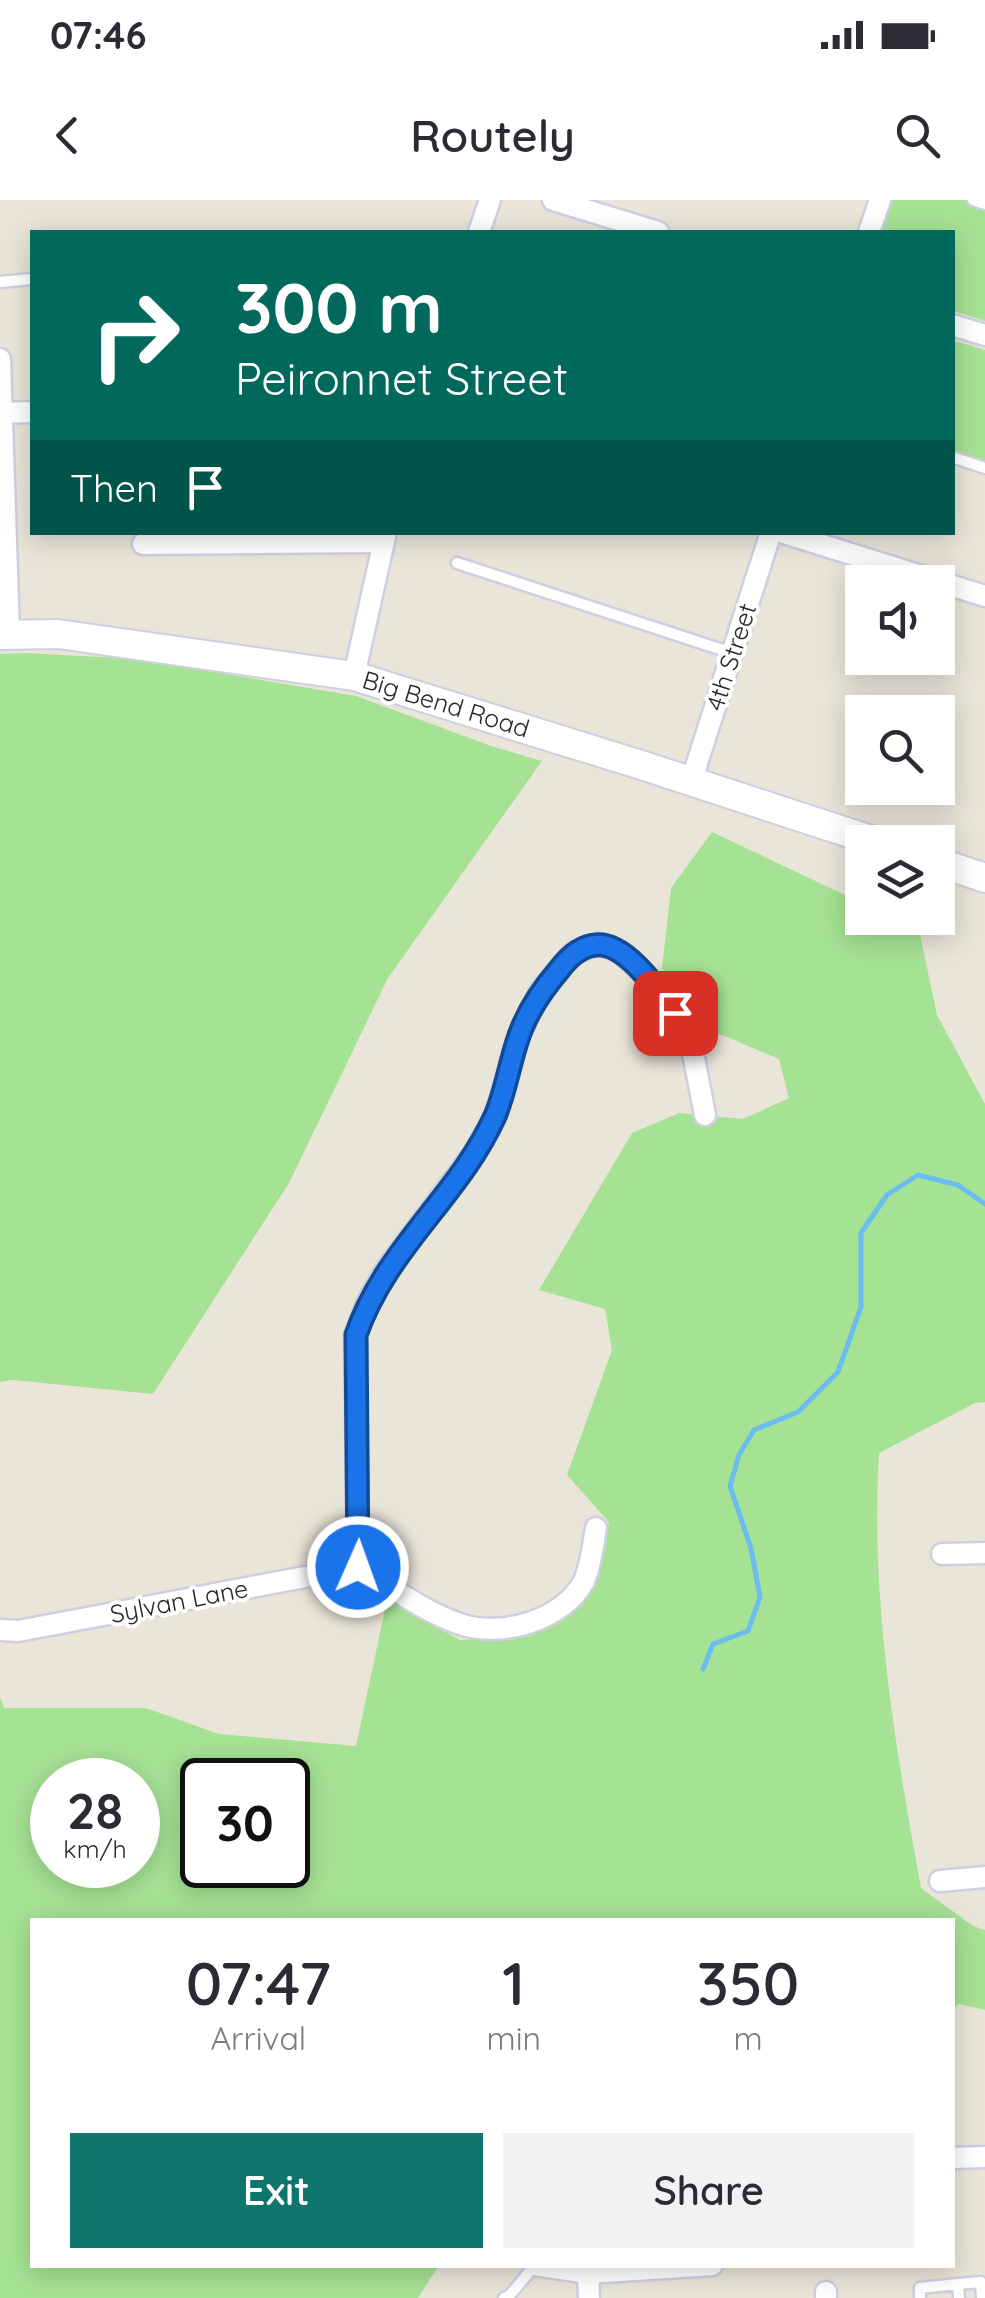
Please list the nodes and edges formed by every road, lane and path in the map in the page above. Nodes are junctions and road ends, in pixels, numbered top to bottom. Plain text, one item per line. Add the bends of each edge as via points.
1 (490, 200) edge
2 (553, 200) edge
3 (880, 200) edge
4 (973, 200) edge
5 (985, 204) edge
6 (481, 230) edge
7 (651, 230) edge
8 (871, 230) edge
9 (30, 279) edge
10 (0, 282) edge
11 (955, 326) edge
12 (985, 335) edge
13 (0, 358) edge
14 (30, 412) edge
15 (1, 413) edge
16 (955, 458) edge
17 (985, 468) edge
18 (771, 535) edge
19 (792, 535) edge
20 (384, 537) edge
21 (143, 544) dead end
22 (458, 562) dead end
23 (985, 596) edge
24 (4, 635) edge
25 (733, 653) junction
26 (354, 676) junction
27 (691, 782) junction
28 (845, 832) edge
29 (955, 868) edge
30 (985, 878) edge
31 (705, 1115) dead end
32 (596, 1528) dead end
33 (985, 1553) edge
34 (942, 1554) dead end
35 (358, 1567) junction
36 (0, 1630) edge
37 (985, 1876) edge
38 (940, 1880) dead end
39 (985, 2156) edge
40 (955, 2158) edge
41 (532, 2268) edge
42 (553, 2268) edge
43 (671, 2268) edge
44 (588, 2274) junction
45 (958, 2284) junction
46 (504, 2298) edge
47 (589, 2298) edge
48 (920, 2298) edge
49 (959, 2298) edge
50 (982, 2298) edge

1 - 6 street
2 - 7 street
3 - 8 street
4 - 5 lane
9 - 10 lane
11 - 12 street
13 - 15 street
14 - 15 street
15 - 24 street
16 - 17 lane
18 - 25 street, 4th Street
19 - 23 street
20 - 21 street
20 - 26 street
22 - 25 lane
24 - 26 main road, Big Bend Road via 58,634
25 - 27 street, 4th Street
26 - 27 main road, Big Bend Road
27 - 28 main road, Big Bend Road
29 - 30 main road
31 - 35 street via 692,1048 645,974 618,951 597,944 572,954 540,992 518,1037 482,1140 385,1272 356,1335
32 - 35 street via 584,1581 572,1597 516,1626 462,1625
33 - 34 street
35 - 36 street, Sylvan Lane
37 - 38 street
39 - 40 street
41 - 46 lane
42 - 44 street
43 - 44 street
44 - 47 street
45 - 48 lane via 920,2288
45 - 49 lane
45 - 50 lane via 981,2282

